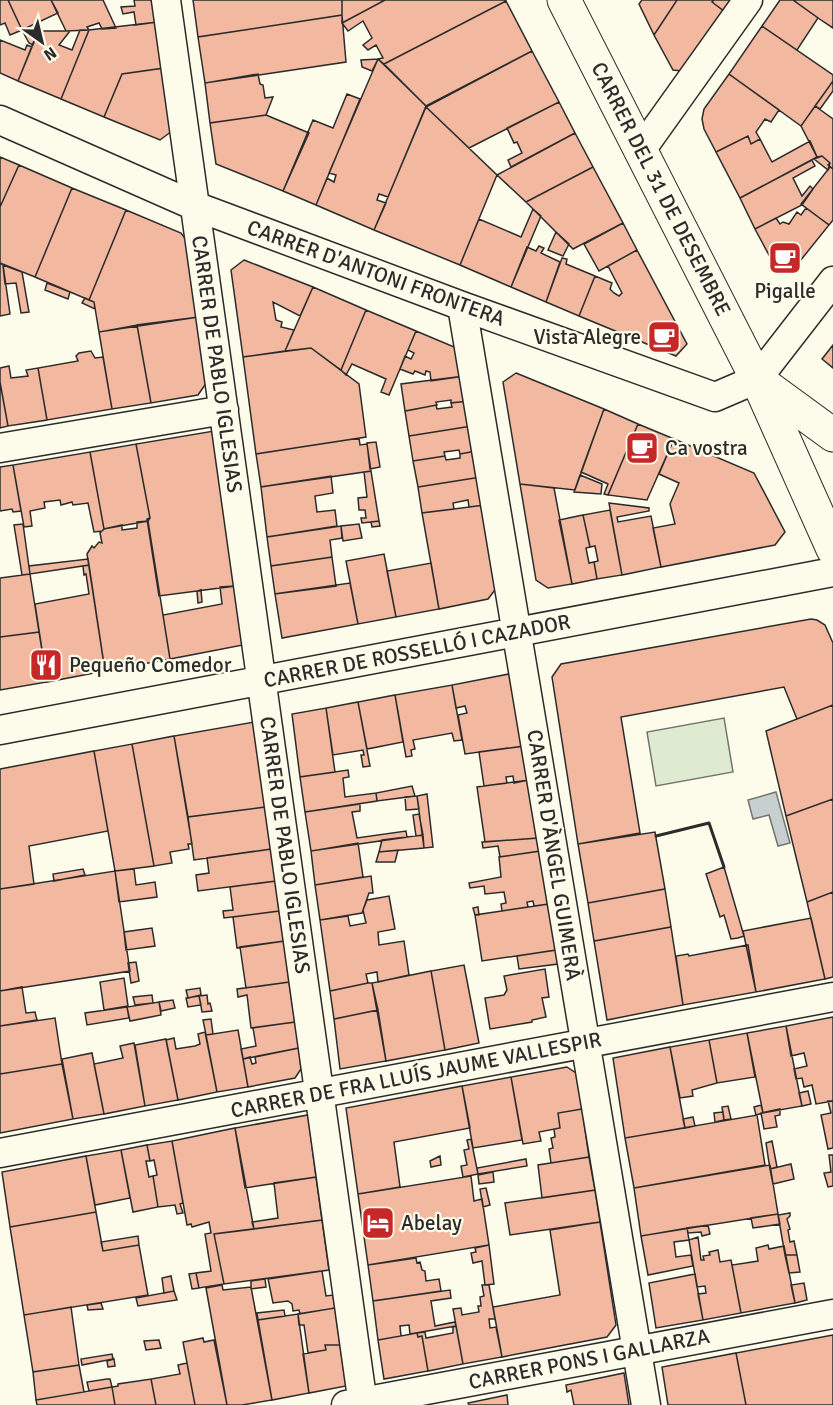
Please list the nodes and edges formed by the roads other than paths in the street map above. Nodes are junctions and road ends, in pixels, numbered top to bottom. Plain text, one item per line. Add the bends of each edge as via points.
1 (166, 0) edge
2 (564, 0) edge
3 (748, 0) edge
4 (0, 120) edge
5 (641, 150) junction
6 (195, 206) junction
7 (833, 281) edge
8 (462, 306) junction
9 (757, 379) junction
10 (224, 410) junction
11 (833, 435) edge
12 (0, 448) edge
13 (833, 549) edge
14 (833, 572) edge
15 (517, 632) junction
16 (262, 680) junction
17 (0, 730) edge
18 (833, 997) edge
19 (586, 1043) junction
20 (320, 1093) junction
21 (0, 1153) edge
22 (833, 1314) edge
23 (637, 1350) junction
24 (357, 1404) edge
25 (646, 1405) edge

1 - 6 street, CARRER DE PABLO IGLESIAS
2 - 5 main road, CARRER DEL 31 DE DESEMBRE
3 - 5 street
4 - 6 street, CARRER D'ANTONI FRONTERA
5 - 9 main road, CARRER DEL 31 DE DESEMBRE
6 - 8 street, CARRER D'ANTONI FRONTERA
6 - 10 street, CARRER DE PABLO IGLESIAS
7 - 9 street
8 - 9 street, CARRER D'ANTONI FRONTERA via 715,397
8 - 15 street, CARRER D'ÀNGEL GUIMERÀ
9 - 11 main road
9 - 13 main road, CARRER DEL 31 DE DESEMBRE
10 - 12 street
10 - 16 street, CARRER DE PABLO IGLESIAS
14 - 15 street, CARRER DE ROSSELLÓ I CAZADOR
15 - 16 street, CARRER DE ROSSELLÓ I CAZADOR
15 - 19 street, CARRER D'ÀNGEL GUIMERÀ
16 - 17 street, CARRER DE ROSSELLÓ I CAZADOR
16 - 20 street, CARRER DE PABLO IGLESIAS
18 - 19 street, CARRER DE FRA LLUÍS JAUME VALLESPIR
19 - 20 street, CARRER DE FRA LLUÍS JAUME VALLESPIR
19 - 23 street, CARRER D'ÀNGEL GUIMERÀ
20 - 21 street, CARRER DE FRA LLUÍS JAUME VALLESPIR
20 - 24 street, CARRER DE PABLO IGLESIAS
22 - 23 street, CARRER PONS I GALLARZA
23 - 24 street, CARRER PONS I GALLARZA
23 - 25 street, CARRER D'ÀNGEL GUIMERÀ

